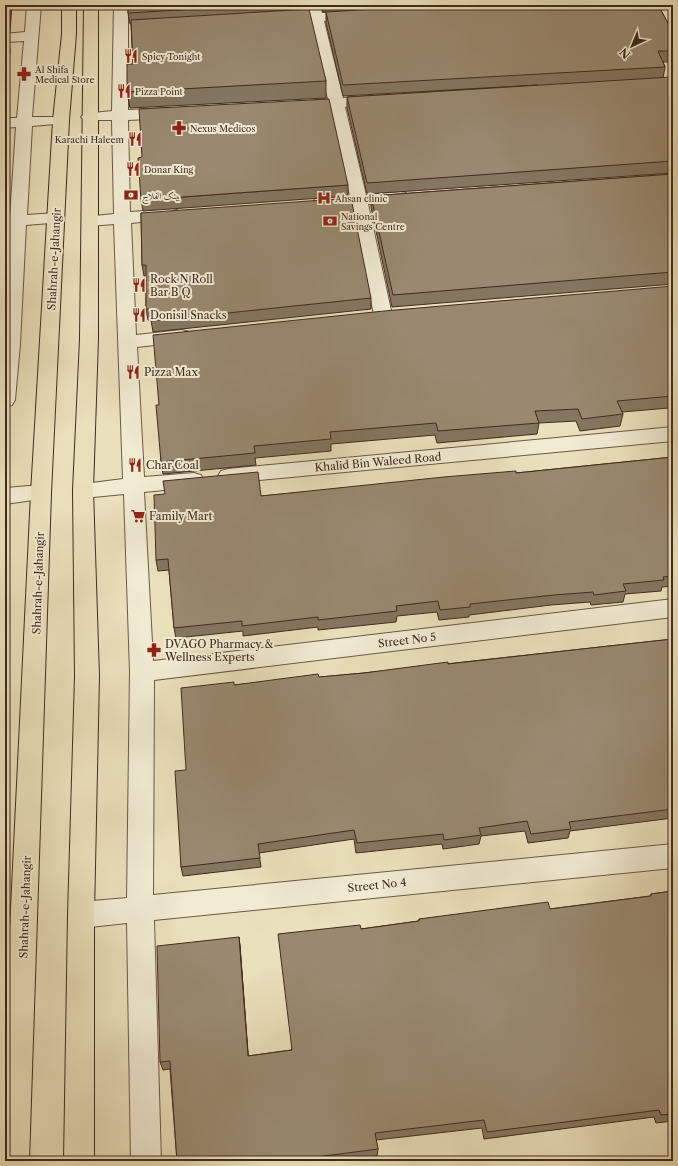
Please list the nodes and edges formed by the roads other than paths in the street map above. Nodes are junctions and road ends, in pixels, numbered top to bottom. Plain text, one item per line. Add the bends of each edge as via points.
1 (34, 5) edge
2 (69, 5) edge
3 (91, 5) edge
4 (121, 5) edge
5 (658, 5) edge
6 (315, 11) edge
7 (370, 14) edge
8 (269, 21) edge
9 (673, 33) edge
10 (32, 36) junction
11 (5, 38) edge
12 (390, 100) edge
13 (335, 103) junction
14 (287, 106) edge
15 (184, 112) edge
16 (120, 115) junction
17 (89, 117) junction
18 (62, 120) junction
19 (24, 122) junction
20 (5, 123) edge
21 (414, 196) edge
22 (359, 200) junction
23 (304, 204) edge
24 (185, 213) edge
25 (56, 218) junction
26 (122, 218) junction
27 (12, 221) edge
28 (90, 221) junction
29 (383, 315) edge
30 (197, 335) edge
31 (128, 342) junction
32 (8, 344) edge
33 (5, 400) edge
34 (673, 434) edge
35 (132, 485) junction
36 (83, 490) junction
37 (41, 494) junction
38 (5, 496) edge
39 (673, 608) edge
40 (142, 672) junction
41 (673, 856) edge
42 (140, 909) junction
43 (81, 915) junction
44 (14, 1161) edge
45 (79, 1161) edge
46 (146, 1161) edge

1 - 10 street
2 - 18 main road, Shahrah-e-Jahangir
3 - 17 main road
4 - 16 street via 129,30
5 - 9 street
6 - 7 street
6 - 8 street
6 - 13 street
10 - 11 street
10 - 19 street
12 - 13 street
13 - 14 street
13 - 22 street
15 - 16 street
16 - 17 street
16 - 26 street
17 - 28 main road
18 - 19 street
18 - 25 main road, Shahrah-e-Jahangir
19 - 20 street
19 - 27 street
21 - 22 street
22 - 23 street
22 - 29 street
24 - 26 street
25 - 27 street
25 - 37 main road, Shahrah-e-Jahangir
26 - 28 street
26 - 31 street
27 - 32 street
28 - 36 main road via 89,339
30 - 31 street
31 - 35 street
32 - 33 street
34 - 35 street, Khalid Bin Waleed Road
35 - 36 street, Khalid Bin Waleed Road
35 - 40 street
36 - 43 main road via 87,676
37 - 38 street
37 - 44 main road, Shahrah-e-Jahangir
39 - 40 street, Street No 5
40 - 42 street
41 - 42 street, Street No 4
42 - 43 street, Street No 4
42 - 46 street
43 - 45 main road

